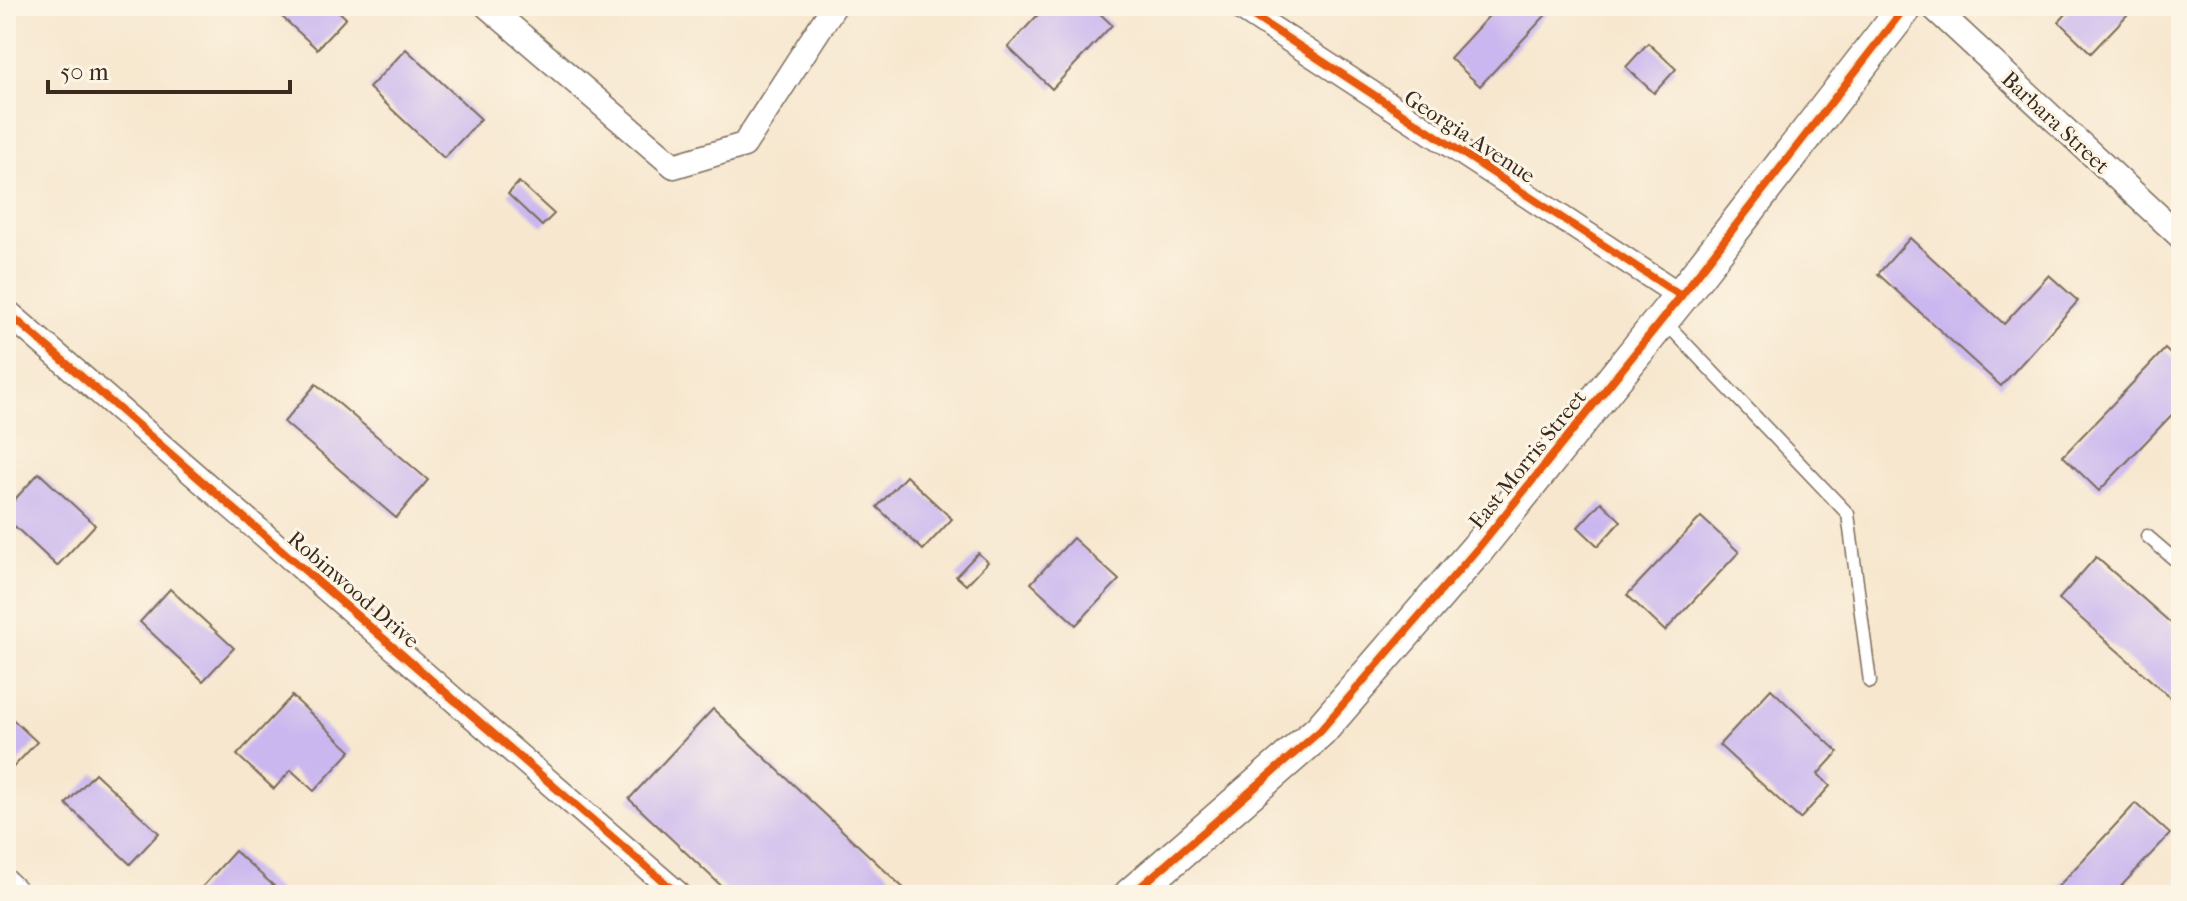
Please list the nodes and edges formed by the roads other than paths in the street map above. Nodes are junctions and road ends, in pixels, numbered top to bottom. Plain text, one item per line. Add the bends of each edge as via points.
1 (487, 6) edge
2 (834, 6) edge
3 (1238, 6) edge
4 (1906, 6) edge
5 (1932, 6) edge
6 (2181, 237) edge
7 (1672, 308) junction
8 (6, 311) edge
9 (2147, 536) dead end
10 (2181, 565) edge
11 (1870, 682) dead end
12 (6, 882) edge
13 (19, 895) edge
14 (679, 895) edge
15 (1131, 895) edge

1 - 2 street via 674,166 744,145
3 - 7 street, Georgia Avenue
4 - 7 main road, East Morris Street
5 - 6 street, Barbara Street
7 - 11 lane via 1848,514
7 - 15 main road, East Morris Street via 1478,548 1320,731
8 - 14 street, Robinwood Drive
9 - 10 lane
12 - 13 street

